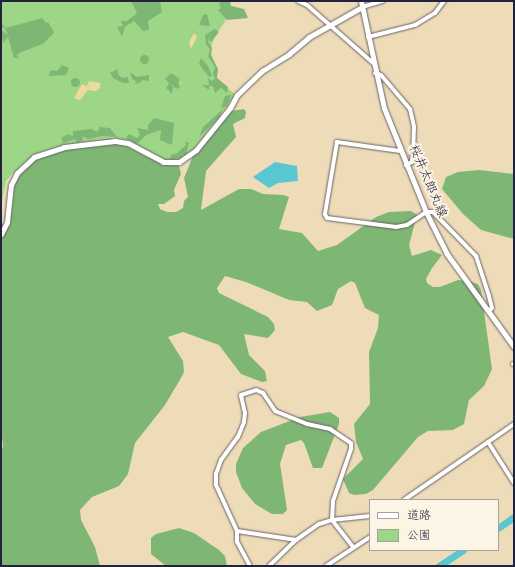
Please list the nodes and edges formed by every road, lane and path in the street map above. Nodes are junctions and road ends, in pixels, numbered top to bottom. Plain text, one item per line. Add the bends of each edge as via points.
1 (298, 1) edge
2 (383, 1) edge
3 (444, 1) edge
4 (307, 3) edge
5 (361, 4) edge
6 (329, 25) junction
7 (368, 37) junction
8 (373, 63) junction
9 (375, 73) junction
10 (400, 151) junction
11 (406, 165) junction
12 (426, 212) junction
13 (1, 234) edge
14 (489, 311) junction
15 (512, 340) edge
16 (514, 347) edge
17 (514, 424) edge
18 (488, 442) junction
19 (514, 483) edge
20 (405, 499) edge
21 (369, 516) edge
22 (332, 520) junction
23 (237, 531) junction
24 (369, 538) edge
25 (296, 540) junction
26 (353, 547) junction
27 (250, 566) edge
28 (269, 566) edge
29 (326, 566) edge

1 - 4 street
2 - 5 street
3 - 7 street via 435,14 415,25
4 - 6 street
5 - 6 main road
5 - 7 main road, 桜井太郎丸線
6 - 8 street
6 - 13 main road via 309,37 249,83 196,150 180,162 163,162 128,143 115,140 64,147 34,158 17,173 11,185 7,222
7 - 8 main road, 桜井太郎丸線
8 - 9 main road, 桜井太郎丸線
9 - 10 main road, 桜井太郎丸線 via 384,108
9 - 11 street via 381,75 410,109 414,127 413,152 412,162
10 - 11 main road, 桜井太郎丸線
10 - 12 street via 337,142 324,214 327,218 396,227 407,225
11 - 12 main road, 桜井太郎丸線
12 - 14 main road, 桜井太郎丸線 via 447,254
12 - 14 street via 433,212 476,256 492,308
14 - 15 main road, 桜井太郎丸線
15 - 16 main road, 桜井太郎丸線
17 - 18 street
18 - 19 street
18 - 20 street
21 - 22 street
22 - 23 street via 333,501 351,443 330,429 307,424 275,411 263,393 256,390 241,395 244,422 238,437 220,460 216,474 216,485
22 - 25 street via 319,524
22 - 26 street
23 - 25 street
23 - 27 street via 236,542
24 - 26 street
25 - 28 street
26 - 29 street

